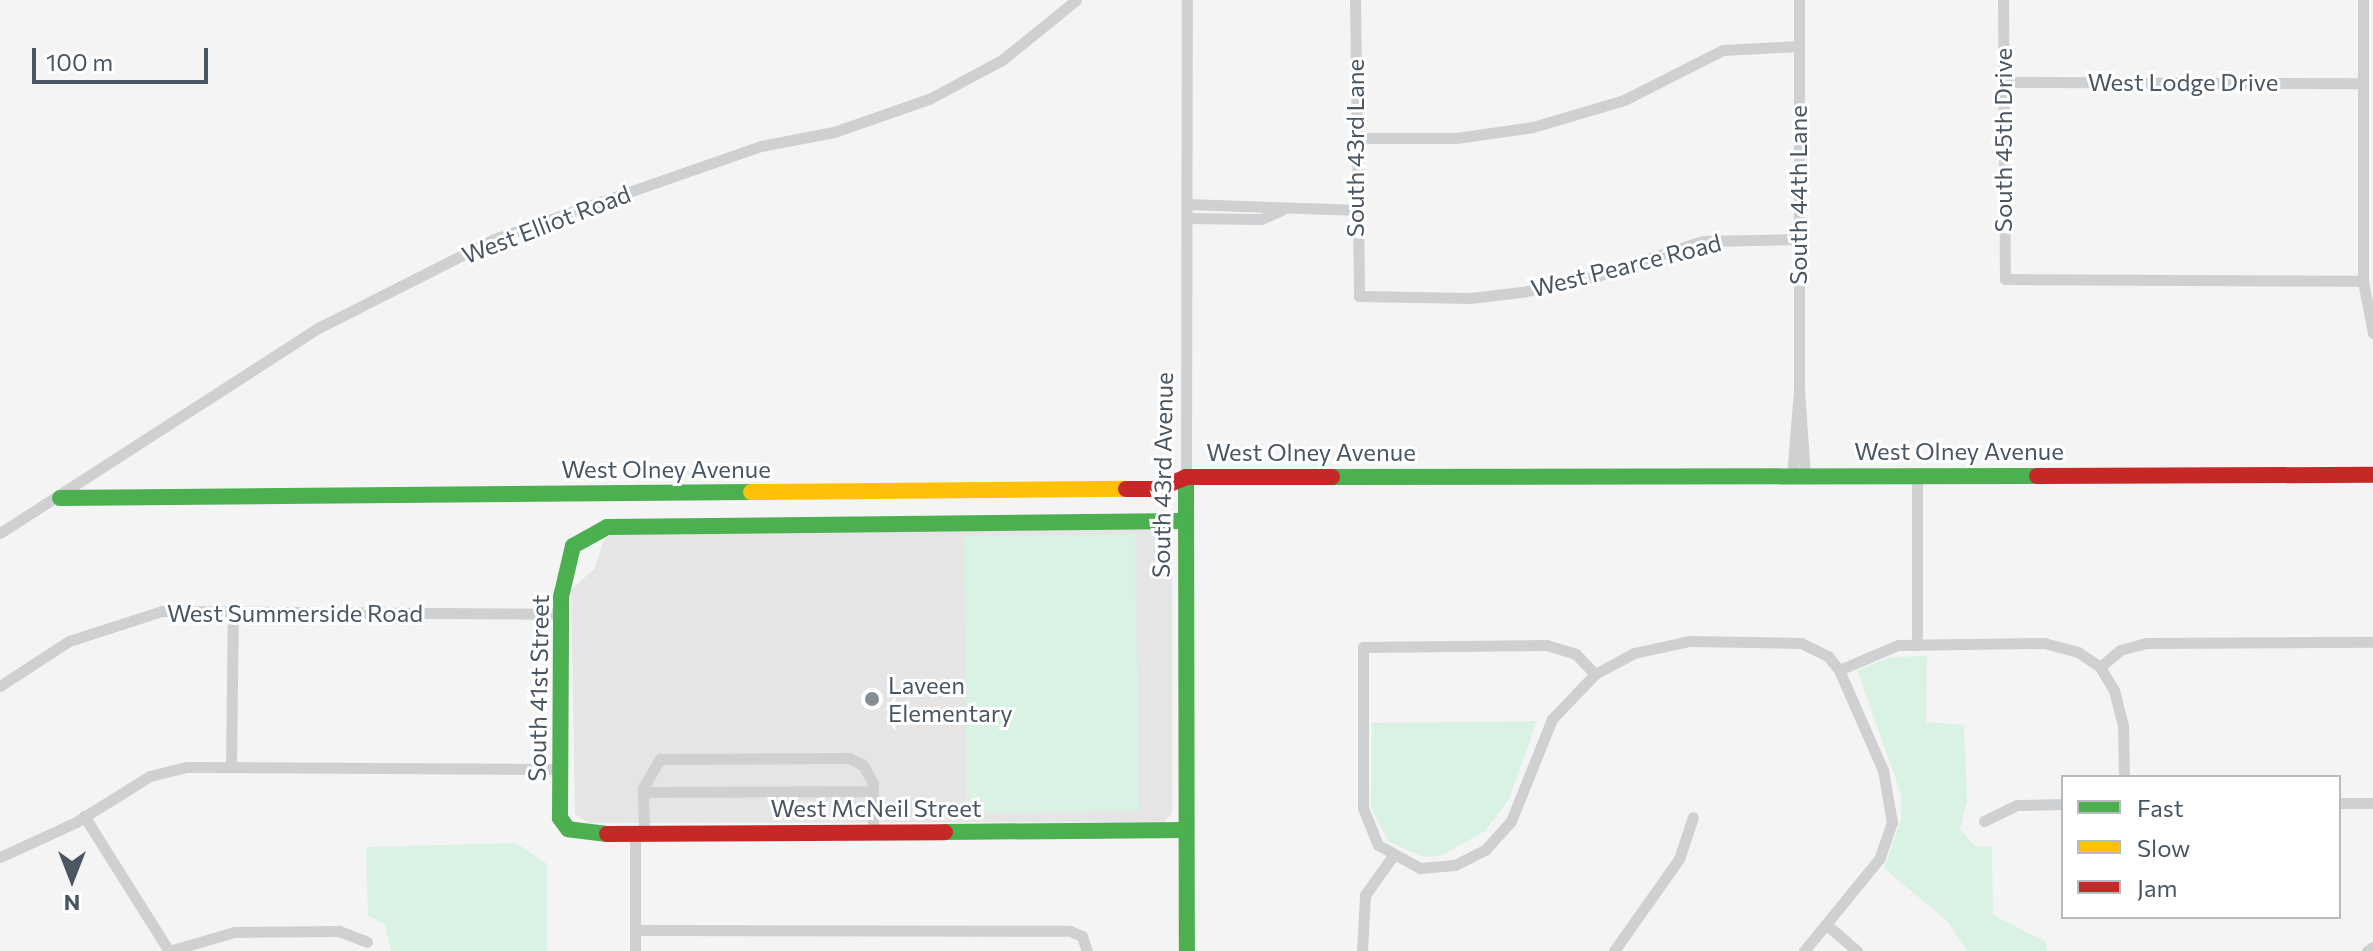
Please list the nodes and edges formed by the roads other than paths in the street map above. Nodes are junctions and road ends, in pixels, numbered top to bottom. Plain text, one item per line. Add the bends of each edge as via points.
1 (1076, 0) edge
2 (1187, 0) edge
3 (1355, 0) edge
4 (1799, 0) edge
5 (2003, 0) edge
6 (2363, 0) edge
7 (1799, 46) junction
8 (2004, 82) junction
9 (2363, 83) junction
10 (1355, 138) junction
11 (1239, 203) junction
12 (1187, 204) junction
13 (1282, 210) junction
14 (1355, 210) junction
15 (1187, 218) junction
16 (1239, 219) junction
17 (1798, 239) junction
18 (2363, 281) junction
19 (1359, 296) joint
20 (2373, 333) edge
21 (2373, 475) edge
22 (1798, 476) junction
23 (1917, 476) junction
24 (1186, 477) junction
25 (60, 498) junction
26 (1185, 521) junction
27 (0, 533) edge
28 (233, 610) junction
29 (561, 614) junction
30 (2373, 642) edge
31 (1917, 645) junction
32 (2100, 667) junction
33 (1839, 670) junction
34 (1595, 674) junction
35 (0, 686) edge
36 (231, 766) junction
37 (561, 769) junction
38 (2124, 775) edge
39 (873, 791) junction
40 (643, 792) junction
41 (2341, 803) edge
42 (2373, 803) edge
43 (2061, 804) edge
44 (84, 816) junction
45 (1693, 817) dead end
46 (1984, 821) dead end
47 (568, 829) joint
48 (1186, 830) junction
49 (873, 832) junction
50 (640, 834) junction
51 (0, 857) edge
52 (1392, 857) junction
53 (1827, 925) junction
54 (635, 930) junction
55 (367, 942) dead end
56 (2373, 947) edge
57 (169, 951) edge
58 (635, 951) edge
59 (1087, 951) edge
60 (1187, 951) edge
61 (1362, 951) edge
62 (1614, 951) edge
63 (1804, 951) edge
64 (1857, 951) edge
65 (2367, 951) edge

1 - 25 street, West Elliot Road via 1002,60 929,99 834,132 761,146 494,239 318,328
2 - 12 street, South 43rd Avenue
3 - 10 street, South 43rd Lane
4 - 7 street, South 44th Lane
5 - 8 street, South 45th Drive
6 - 9 street
7 - 10 street via 1723,50 1624,100 1533,127 1456,138
7 - 17 street, South 44th Lane
8 - 9 street, West Lodge Drive
8 - 18 street, South 45th Drive via 2005,279
9 - 18 street
10 - 14 street, South 43rd Lane
11 - 12 street
11 - 13 street
11 - 16 street
12 - 15 street, South 43rd Avenue
13 - 14 street
13 - 16 street via 1261,219
14 - 19 street, South 43rd Lane
15 - 16 street
15 - 24 street, South 43rd Avenue
17 - 19 street, West Pearce Road via 1703,241 1597,276 1522,292 1470,298
17 - 22 street, South 44th Lane
18 - 20 street
21 - 23 street, West Olney Avenue
22 - 23 street, West Olney Avenue
22 - 24 street, West Olney Avenue
23 - 31 street
24 - 25 street, West Olney Avenue via 1158,489
24 - 26 street, South 43rd Avenue
25 - 27 street, West Elliot Road
26 - 29 street, South 41st Street via 625,523 573,546
26 - 48 street, South 43rd Avenue
28 - 29 street, West Summerside Road
28 - 35 street, West Summerside Road via 162,611 105,626
28 - 36 street
29 - 37 street, South 41st Street
30 - 32 street via 2146,643 2120,650
31 - 32 street via 2044,643 2078,652
31 - 33 street via 1883,648
32 - 38 street via 2121,711
33 - 34 street via 1815,647 1674,642 1634,653
33 - 53 street via 1883,770 1892,822 1879,859
34 - 52 street via 1552,719 1511,821 1485,850 1437,867
34 - 52 street via 1576,654 1547,645 1363,647 1363,808 1370,832
36 - 37 street
36 - 44 street via 150,776
37 - 47 street, South 41st Street via 560,818
39 - 40 street
39 - 40 street via 863,765 834,758 660,759 646,775
39 - 49 street
40 - 50 street
41 - 42 street
43 - 46 street via 2017,805
44 - 51 street
44 - 57 street
45 - 62 street via 1679,859
47 - 50 street, West McNeil Street
48 - 49 street, West McNeil Street
48 - 60 street, South 43rd Avenue
49 - 50 street, West McNeil Street
50 - 54 street
52 - 61 street via 1365,895
53 - 63 street
53 - 64 street
54 - 58 street
54 - 59 street via 1070,931 1082,936
55 - 57 street via 339,931 234,932
56 - 65 street

